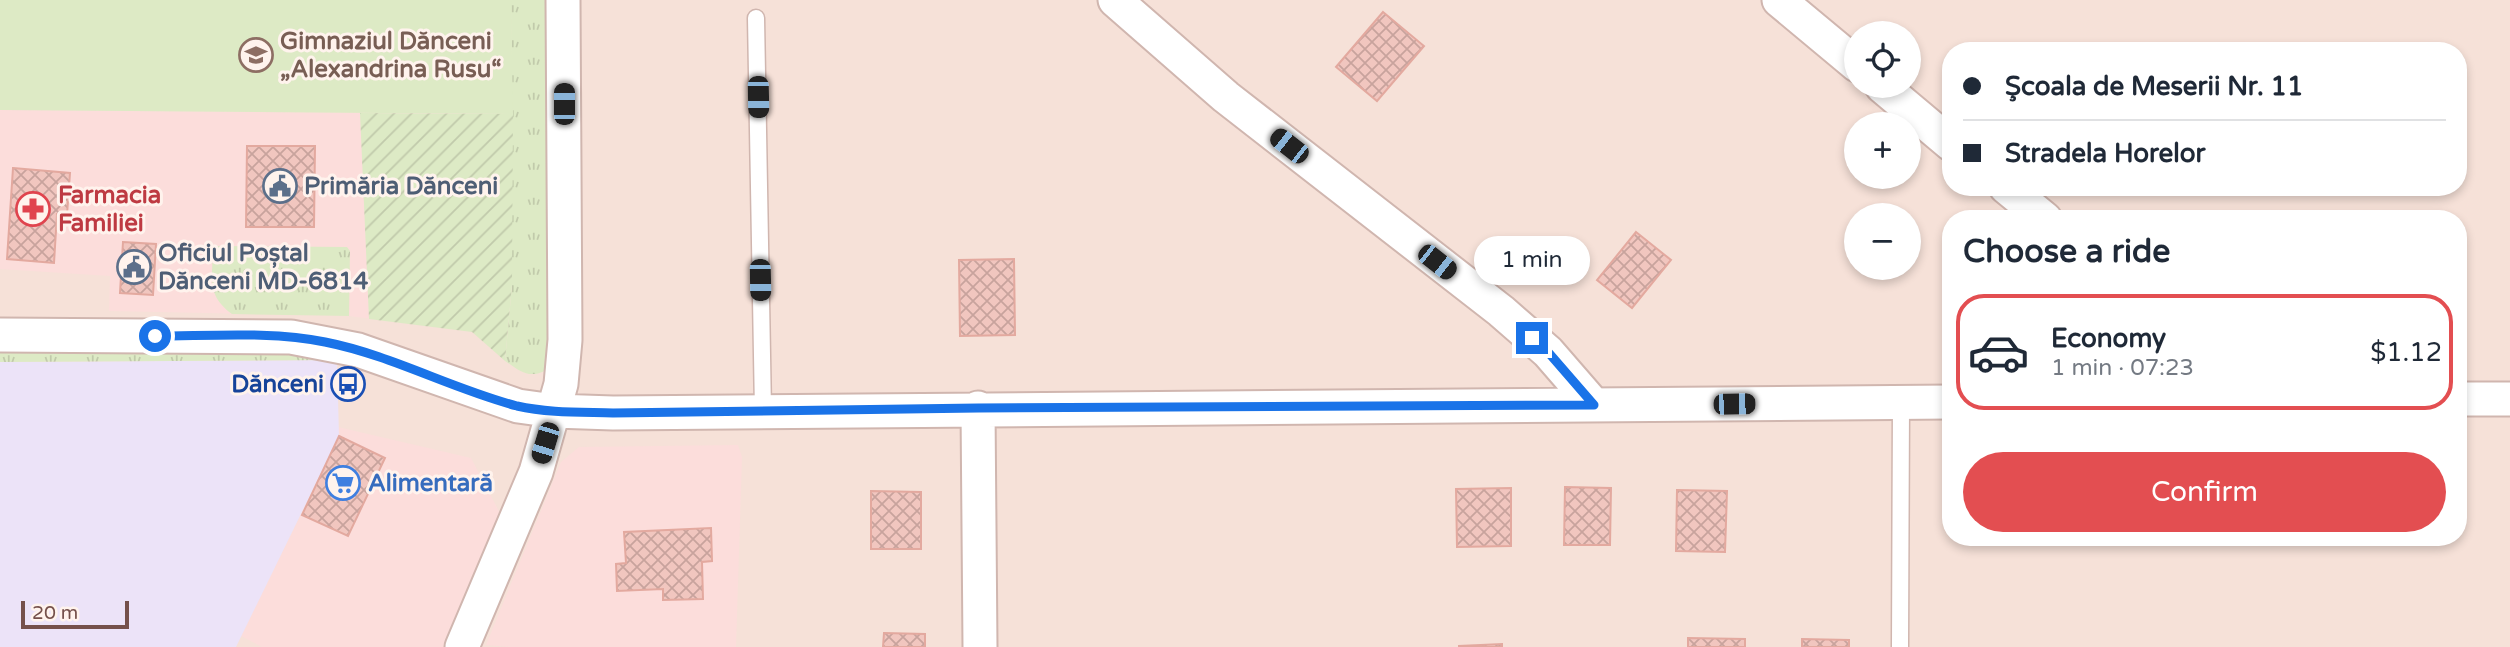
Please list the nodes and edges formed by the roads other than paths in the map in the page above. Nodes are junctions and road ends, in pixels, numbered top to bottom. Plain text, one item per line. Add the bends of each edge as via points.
1 (563, 0) edge
2 (1115, 0) edge
3 (1779, 0) edge
4 (756, 18) dead end
5 (1844, 54) edge
6 (1896, 98) edge
7 (1942, 136) edge
8 (2017, 196) edge
9 (2034, 210) edge
10 (0, 335) edge
11 (2510, 399) edge
12 (2467, 400) edge
13 (1942, 402) edge
14 (1901, 403) junction
15 (1594, 405) junction
16 (978, 408) junction
17 (554, 411) junction
18 (762, 411) junction
19 (462, 647) edge
20 (980, 647) edge
21 (1900, 647) edge

1 - 17 street via 565,340
2 - 15 street via 1226,97 1501,312 1548,352
3 - 5 street
4 - 18 lane
6 - 7 street
8 - 9 street
10 - 17 street via 291,337 358,350 518,406
11 - 12 street
13 - 14 street
14 - 15 street
14 - 21 lane
15 - 16 street
16 - 18 street
16 - 20 street
17 - 18 street
17 - 19 street via 536,472

